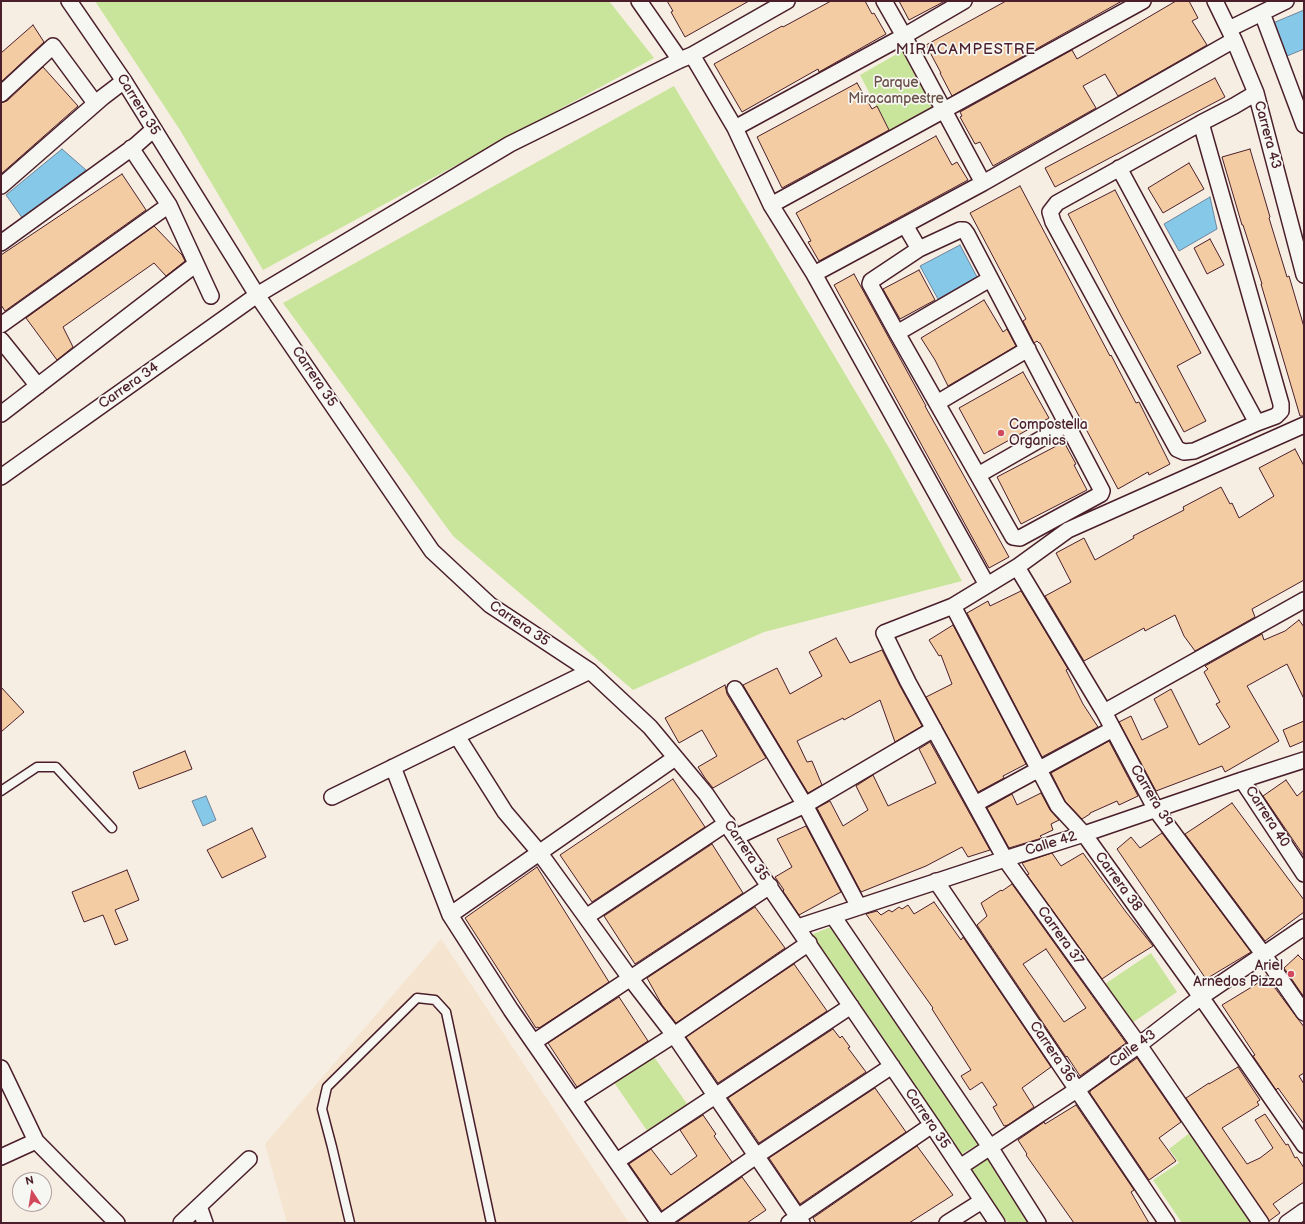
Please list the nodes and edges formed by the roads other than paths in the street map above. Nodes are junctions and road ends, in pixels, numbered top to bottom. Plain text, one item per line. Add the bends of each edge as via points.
1 (69, 1) edge
2 (639, 1) edge
3 (787, 1) edge
4 (884, 1) edge
5 (964, 1) edge
6 (1143, 1) edge
7 (1215, 1) edge
8 (1286, 1) edge
9 (1262, 13) junction
10 (1232, 34) junction
11 (904, 36) junction
12 (686, 57) junction
13 (124, 81) junction
14 (1256, 93) junction
15 (1, 94) edge
16 (1298, 94) edge
17 (95, 103) junction
18 (944, 110) junction
19 (1201, 123) junction
20 (1304, 125) edge
21 (735, 128) junction
22 (154, 129) junction
23 (131, 148) junction
24 (1119, 168) junction
25 (983, 183) junction
26 (1, 186) edge
27 (169, 205) junction
28 (772, 205) junction
29 (905, 225) junction
30 (1, 243) edge
31 (918, 249) junction
32 (196, 264) junction
33 (814, 274) junction
34 (1304, 275) edge
35 (990, 279) junction
36 (257, 295) junction
37 (211, 296) dead end
38 (1, 325) edge
39 (897, 333) junction
40 (1, 340) edge
41 (1028, 350) junction
42 (38, 386) junction
43 (937, 403) junction
44 (1, 414) edge
45 (1257, 423) junction
46 (1067, 424) junction
47 (1304, 425) edge
48 (978, 475) junction
49 (1, 477) edge
50 (1017, 567) junction
51 (987, 585) junction
52 (1304, 600) edge
53 (953, 606) junction
54 (590, 671) junction
55 (735, 689) dead end
56 (1104, 712) junction
57 (934, 729) junction
58 (1113, 729) junction
59 (457, 736) junction
60 (675, 758) junction
61 (1304, 760) edge
62 (393, 767) junction
63 (1039, 770) junction
64 (1242, 780) junction
65 (1, 791) edge
66 (332, 797) dead end
67 (975, 804) junction
68 (805, 805) junction
69 (1156, 810) junction
70 (727, 823) junction
71 (112, 828) dead end
72 (1084, 834) junction
73 (736, 837) junction
74 (539, 852) junction
75 (1005, 859) junction
76 (1304, 874) edge
77 (936, 881) junction
78 (770, 886) junction
79 (859, 907) junction
80 (450, 914) junction
81 (833, 916) junction
82 (586, 917) junction
83 (798, 927) junction
84 (1304, 927) edge
85 (809, 943) junction
86 (1264, 955) junction
87 (630, 978) junction
88 (1202, 997) junction
89 (851, 1006) junction
90 (1304, 1013) edge
91 (674, 1035) junction
92 (534, 1042) junction
93 (1139, 1045) junction
94 (892, 1066) junction
95 (2, 1072) edge
96 (1078, 1089) junction
97 (716, 1096) junction
98 (574, 1099) junction
99 (932, 1125) junction
100 (36, 1142) junction
101 (1304, 1145) edge
102 (990, 1147) junction
103 (756, 1156) junction
104 (1, 1157) edge
105 (249, 1159) dead end
106 (616, 1161) junction
107 (960, 1167) junction
108 (982, 1201) junction
109 (199, 1206) junction
110 (1304, 1211) edge
111 (796, 1221) edge
112 (117, 1223) edge
113 (181, 1223) edge
114 (205, 1223) edge
115 (350, 1223) edge
116 (491, 1223) edge
117 (659, 1223) edge
118 (947, 1223) edge
119 (997, 1223) edge
120 (1038, 1223) edge
121 (1167, 1223) edge
122 (1261, 1223) edge
123 (1287, 1223) edge

1 - 13 street, Carrera 35
2 - 12 street
3 - 12 street, Carrera 34
4 - 11 street
5 - 11 street
6 - 18 street
7 - 10 street, Carrera 43
8 - 9 street
9 - 10 street
9 - 16 street
10 - 14 street, Carrera 43
10 - 25 street
11 - 18 street
11 - 21 street
12 - 21 street
12 - 36 street, Carrera 34 via 510,144
13 - 17 street
13 - 22 street, Carrera 35
14 - 19 street
14 - 34 street, Carrera 43
15 - 17 street via 53,46
16 - 20 street
17 - 26 street
18 - 25 street
18 - 28 street
19 - 24 street
19 - 45 street via 1281,404 1281,411 1276,416
21 - 28 street
22 - 23 street
22 - 36 street, Carrera 35
23 - 27 street
23 - 30 street
24 - 45 street
24 - 45 street via 1057,203 1050,212 1056,229 1177,449 1184,452 1194,451
25 - 29 street
27 - 32 street
27 - 38 street
28 - 33 street
29 - 31 street
29 - 33 street
31 - 35 street via 964,230
31 - 39 street via 871,281 871,286
32 - 37 street
32 - 42 street
33 - 51 street
35 - 39 street
35 - 41 street
36 - 49 street, Carrera 34
36 - 54 street, Carrera 35 via 432,551 490,605
39 - 43 street
40 - 42 street
41 - 43 street
41 - 46 street
42 - 44 street
43 - 48 street
46 - 48 street
46 - 48 street via 1102,491 1101,494 1017,538 1013,537
47 - 50 street via 1068,530
50 - 51 street
50 - 56 street, Carrera 39
51 - 53 street
52 - 56 street
53 - 57 street, Carrera 37 via 884,633
53 - 63 street, Carrera 38
54 - 59 street
54 - 60 street, Carrera 35 via 650,727
55 - 68 street
56 - 58 street, Carrera 39
57 - 67 street, Carrera 37
57 - 68 street
58 - 63 street
58 - 69 street, Carrera 39
59 - 62 street
59 - 74 street via 505,812
60 - 70 street, Carrera 35
60 - 74 street
61 - 64 street, Calle 42
62 - 66 street
62 - 80 street
63 - 67 street
63 - 72 street, Carrera 38 via 1058,806
64 - 69 street, Calle 42
64 - 76 street, Carrera 40
65 - 71 lane via 37,767 56,767
67 - 75 street, Carrera 37
68 - 73 street
68 - 79 street
69 - 72 street, Calle 42
69 - 86 street, Carrera 39
70 - 73 street, Carrera 35
70 - 82 street
72 - 75 street, Calle 42
72 - 88 street, Carrera 38
73 - 78 street, Carrera 35
74 - 80 street
74 - 82 street
75 - 77 street, Calle 42
75 - 93 street, Carrera 37
77 - 79 street, Calle 42
77 - 96 street, Carrera 36
78 - 83 street, Carrera 35
78 - 87 street
79 - 81 street, Calle 42
80 - 92 street
81 - 83 street, Calle 42
81 - 102 street
82 - 87 street
83 - 85 street, Carrera 35
84 - 86 street, Calle 43
85 - 89 street, Carrera 35
85 - 91 street
86 - 88 street, Calle 43
86 - 90 street, Carrera 39
87 - 91 street
87 - 92 street
88 - 93 street, Calle 43
88 - 101 street, Carrera 38
89 - 94 street, Carrera 35
89 - 97 street
91 - 97 street
91 - 98 street
92 - 98 street
93 - 96 street, Calle 43
93 - 122 street, Carrera 37
94 - 99 street, Carrera 35
94 - 103 street
95 - 100 street
96 - 102 street, Calle 43
96 - 121 street, Carrera 36
97 - 103 street
97 - 106 street
98 - 106 street
99 - 107 street, Carrera 35
99 - 111 street
100 - 104 street
100 - 112 street
102 - 107 street, Calle 43
102 - 120 street
103 - 111 street
103 - 117 street
105 - 109 street
106 - 117 street
107 - 108 street, Carrera 35
108 - 118 street
108 - 119 street, Carrera 35
109 - 113 street
109 - 114 street
110 - 123 street
115 - 116 lane via 322,1109 327,1087 417,998 435,1000 446,1012

